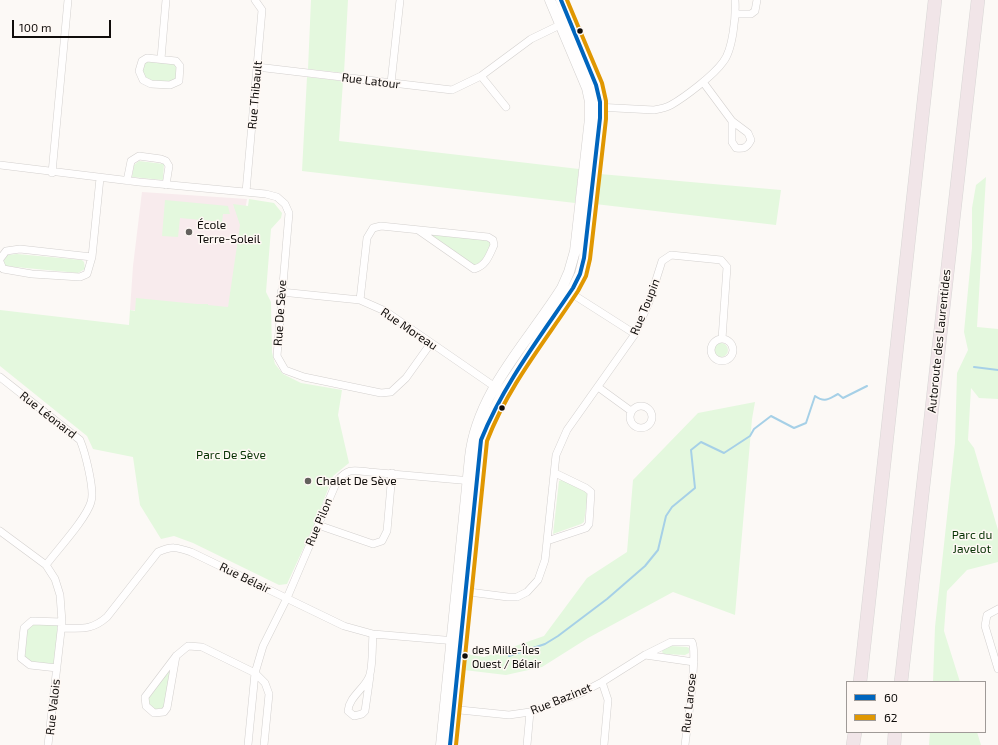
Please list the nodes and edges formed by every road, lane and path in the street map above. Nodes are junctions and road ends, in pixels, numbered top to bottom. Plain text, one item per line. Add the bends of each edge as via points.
1 (68, 0) edge
2 (166, 0) edge
3 (255, 0) edge
4 (400, 0) edge
5 (550, 0) edge
6 (561, 0) edge
7 (735, 0) edge
8 (757, 0) edge
9 (925, 0) edge
10 (935, 0) edge
11 (978, 0) edge
12 (736, 14) junction
13 (565, 22) junction
14 (931, 38) junction
15 (161, 59) junction
16 (257, 67) junction
17 (481, 76) junction
18 (703, 82) junction
19 (391, 83) junction
20 (506, 107) dead end
21 (596, 107) junction
22 (732, 121) dead end
23 (0, 165) edge
24 (52, 173) junction
25 (100, 178) junction
26 (127, 181) junction
27 (166, 185) junction
28 (246, 192) junction
29 (418, 230) junction
30 (92, 257) junction
31 (0, 259) edge
32 (0, 262) edge
33 (566, 290) junction
34 (281, 292) junction
35 (360, 300) junction
36 (635, 334) junction
37 (722, 339) dead end
38 (431, 343) junction
39 (0, 377) edge
40 (598, 387) junction
41 (499, 389) junction
42 (631, 411) dead end
43 (392, 473) junction
44 (555, 473) junction
45 (472, 481) junction
46 (318, 525) junction
47 (0, 531) edge
48 (547, 541) junction
49 (46, 564) junction
50 (461, 591) junction
51 (287, 598) junction
52 (998, 609) edge
53 (62, 625) junction
54 (373, 634) junction
55 (456, 641) junction
56 (645, 655) junction
57 (176, 656) junction
58 (694, 662) junction
59 (57, 668) junction
60 (998, 669) edge
61 (255, 673) junction
62 (370, 676) junction
63 (860, 681) edge
64 (901, 681) edge
65 (602, 682) junction
66 (450, 709) junction
67 (530, 712) junction
68 (855, 733) edge
69 (895, 733) edge
70 (48, 745) edge
71 (248, 745) edge
72 (264, 745) edge
73 (441, 745) edge
74 (450, 745) edge
75 (527, 745) edge
76 (604, 745) edge
77 (685, 745) edge
78 (853, 745) edge
79 (894, 745) edge

1 - 24 street
2 - 15 street
3 - 16 street, Rue Thibault via 262,10
4 - 19 street
5 - 13 street
6 - 13 street
7 - 12 street
8 - 12 street via 755,11 751,14
9 - 14 highway
10 - 14 highway
11 - 64 highway, Autoroute des Laurentides
12 - 18 street via 728,52 723,62
13 - 17 street, Rue Latour via 530,39
13 - 21 street via 593,76 600,97
14 - 63 highway
15 - 15 street via 147,58 142,61 139,71 143,80 151,84 170,85 179,81 180,66 176,61
16 - 19 street, Rue Latour
16 - 28 street, Rue Thibault
17 - 19 street, Rue Latour via 452,90
17 - 20 street
18 - 21 street via 671,106 662,109
18 - 22 street
21 - 33 street via 584,258 580,274
23 - 24 street, Rue De Sève
24 - 25 street, Rue De Sève
25 - 26 street, Rue De Sève
25 - 30 street
26 - 27 street, Rue De Sève
26 - 27 street via 131,161 139,156 166,161 169,166
27 - 28 street, Rue De Sève
28 - 34 street, Rue De Sève via 277,197 285,204 289,214
29 - 29 street via 474,269 486,262 494,245 493,240 488,237
29 - 35 street via 381,226 373,228 367,238
30 - 31 street via 20,250 6,251
30 - 32 street via 87,274 80,277 32,274 4,269
33 - 36 street
33 - 41 street
34 - 35 street, Rue Moreau
34 - 38 street, Rue De Sève via 277,356 285,370 304,377 381,393 392,392 406,378
35 - 38 street, Rue Moreau via 385,311
36 - 37 street, Rue Toupin via 649,302 662,261 671,255 721,260 727,267
36 - 40 street, Rue Toupin
38 - 41 street, Rue Moreau
39 - 49 street, Rue Léonard via 80,440 84,450 90,479 91,501 85,515
40 - 42 street
40 - 44 street, Rue Toupin via 567,430 556,455
41 - 45 street via 483,435
43 - 45 street, Rue Pilon
43 - 46 street, Rue Pilon via 352,469 342,475
43 - 46 street via 387,531 382,541 373,544
44 - 48 street, Rue Toupin
44 - 48 street via 591,492 589,524 586,528
45 - 50 street
46 - 51 street, Rue Pilon
47 - 49 street, Rue Valois
48 - 50 street, Rue Toupin via 542,570 528,592 508,598
49 - 53 street, Rue Valois via 55,579 60,595
50 - 55 street
51 - 53 street, Rue Bélair via 190,552 178,547 169,547 158,552 107,617 98,624 88,628
51 - 54 street, Rue Bélair via 344,626
51 - 61 street, Rue Pilon via 263,646
52 - 60 street via 987,615 985,626
53 - 59 street, Rue Valois
53 - 59 street, Rue Valois via 32,620 24,628 22,658 30,665
54 - 55 street, Rue Bélair
54 - 62 street
55 - 66 street
56 - 58 street
56 - 58 street, Rue Bazinet via 671,642 692,642
56 - 65 street, Rue Bazinet
57 - 57 street via 145,697 146,706 154,712 164,712 167,708
57 - 61 street via 188,646 202,647
58 - 77 street, Rue Larose
59 - 70 street, Rue Valois
61 - 71 street, Rue Pilon
61 - 72 street via 265,683 269,694
62 - 62 street via 350,701 348,711 354,716 365,711
65 - 67 street, Rue Bazinet via 560,702
65 - 76 street via 608,700
66 - 67 street, Rue Bazinet via 509,715
66 - 73 street
66 - 74 street
67 - 75 street
68 - 78 highway
69 - 79 highway

